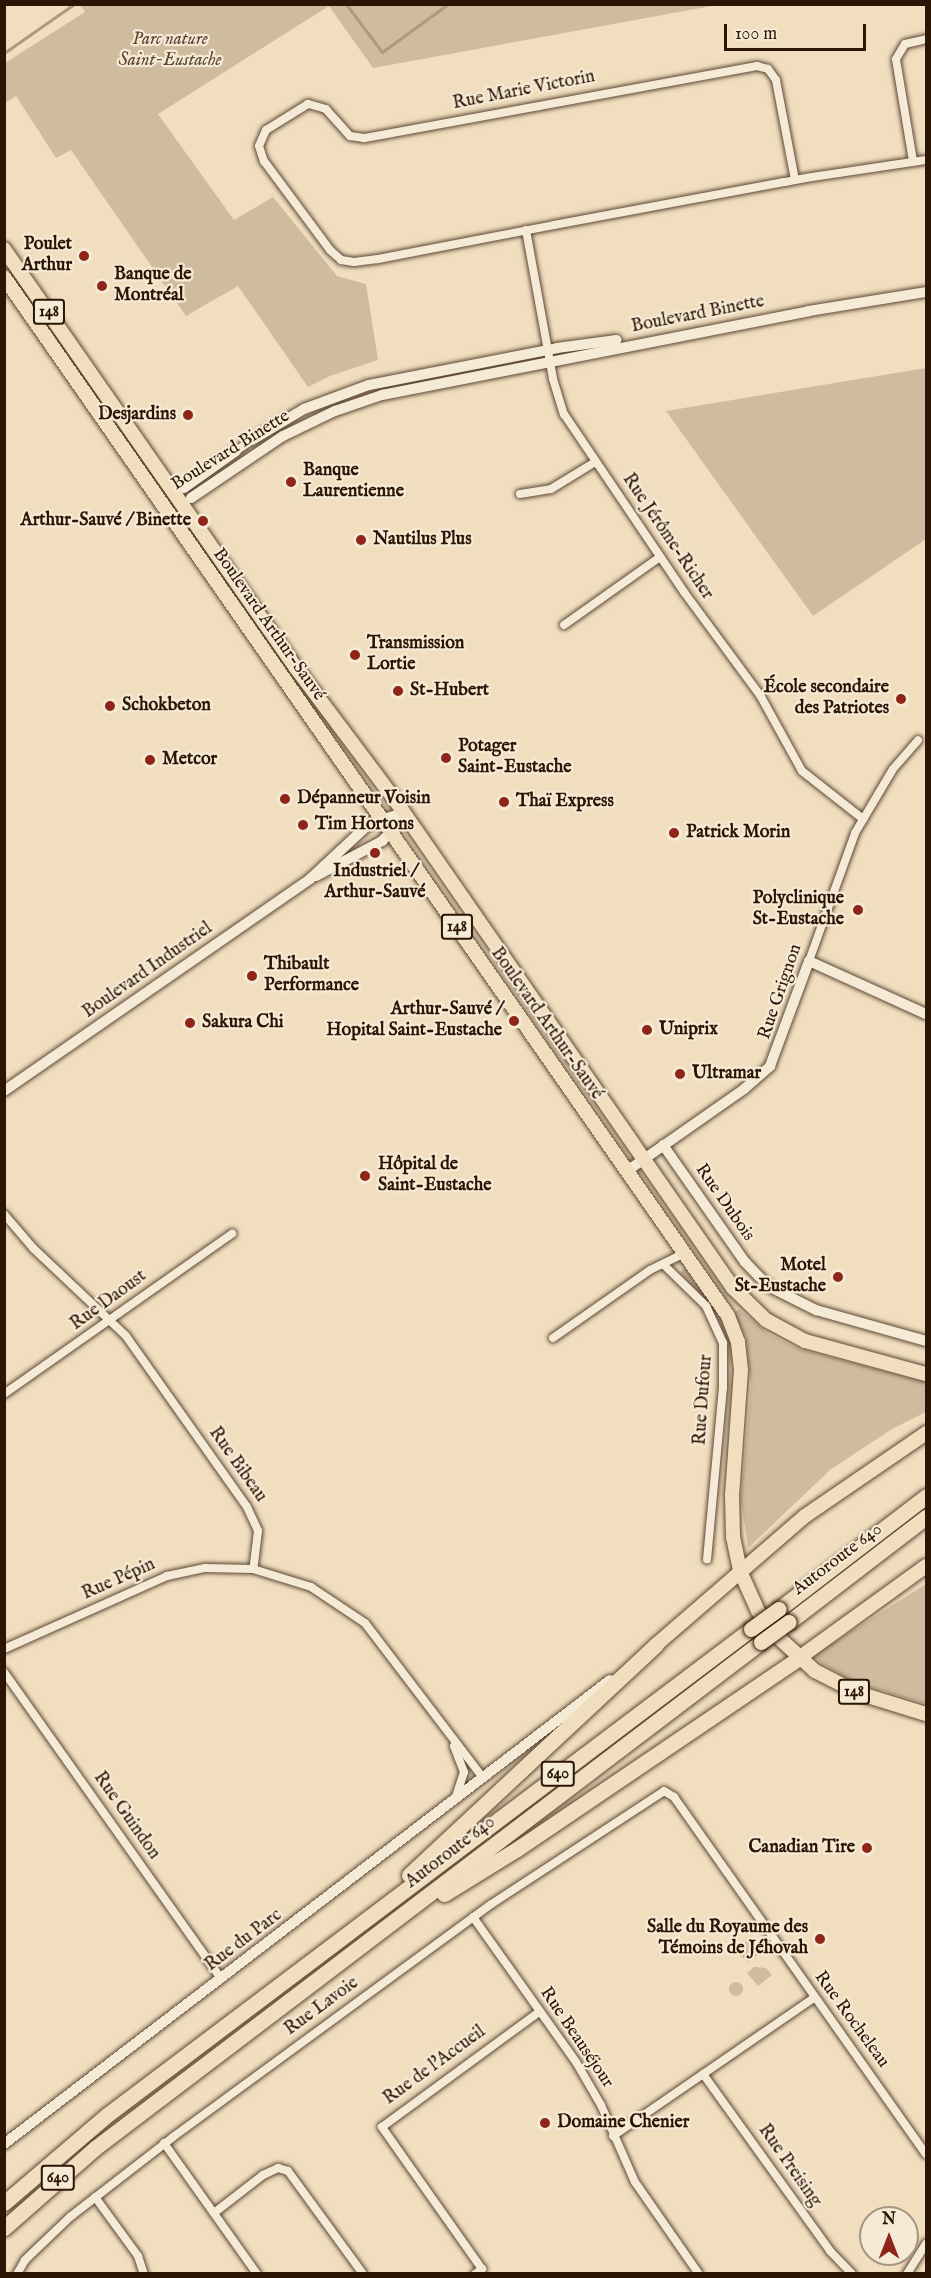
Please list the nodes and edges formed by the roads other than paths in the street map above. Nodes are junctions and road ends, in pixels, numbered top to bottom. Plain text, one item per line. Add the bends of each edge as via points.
1 (927, 39) edge
2 (927, 160) edge
3 (913, 162) junction
4 (795, 180) junction
5 (526, 230) junction
6 (4, 249) edge
7 (4, 277) edge
8 (927, 285) edge
9 (927, 292) edge
10 (548, 349) junction
11 (550, 363) junction
12 (252, 440) joint
13 (237, 451) joint
14 (596, 462) junction
15 (520, 494) dead end
16 (183, 496) junction
17 (166, 510) junction
18 (660, 557) junction
19 (564, 625) dead end
20 (918, 740) dead end
21 (404, 815) junction
22 (381, 818) junction
23 (863, 819) junction
24 (391, 833) junction
25 (310, 879) junction
26 (809, 961) junction
27 (927, 1014) edge
28 (4, 1091) edge
29 (663, 1145) junction
30 (643, 1160) junction
31 (627, 1171) junction
32 (4, 1214) edge
33 (232, 1234) dead end
34 (685, 1252) junction
35 (664, 1265) junction
36 (110, 1321) junction
37 (553, 1338) dead end
38 (927, 1341) edge
39 (927, 1374) edge
40 (4, 1394) edge
41 (927, 1433) edge
42 (927, 1496) edge
43 (927, 1516) edge
44 (706, 1559) dead end
45 (927, 1566) edge
46 (253, 1569) junction
47 (740, 1571) junction
48 (656, 1645) junction
49 (4, 1649) edge
50 (799, 1658) junction
51 (4, 1672) edge
52 (927, 1714) edge
53 (452, 1740) junction
54 (481, 1775) junction
55 (664, 1791) joint
56 (450, 1805) junction
57 (474, 1917) junction
58 (364, 1919) junction
59 (377, 1934) junction
60 (221, 1979) junction
61 (814, 1998) junction
62 (539, 2012) junction
63 (703, 2074) junction
64 (613, 2136) junction
65 (164, 2143) junction
66 (4, 2144) edge
67 (927, 2154) edge
68 (95, 2197) junction
69 (4, 2203) edge
70 (214, 2213) junction
71 (4, 2228) edge
72 (927, 2243) edge
73 (16, 2274) edge
74 (144, 2274) edge
75 (258, 2274) edge
76 (363, 2274) edge
77 (476, 2274) edge
78 (699, 2274) edge
79 (852, 2274) edge
80 (907, 2274) edge

1 - 3 street via 905,45 896,59
2 - 3 street
3 - 4 street
4 - 5 street, Rue Marie Victorin
4 - 5 street, Rue Marie Victorin via 776,80 768,69 757,66 364,138 350,136 326,109 309,104 270,127 260,142 264,161 330,250 346,261
5 - 10 street, Rue Jérôme-Richer
6 - 16 main road, Boulevard Arthur-Sauvé / 148
7 - 17 main road, Boulevard Arthur-Sauvé / 148
8 - 10 street, Boulevard Binette
9 - 11 street, Boulevard Binette via 800,312
10 - 11 street, Rue Jérôme-Richer
10 - 12 street, Boulevard Binette via 369,385 306,408
11 - 14 street, Rue Jérôme-Richer via 564,414
11 - 16 street, Boulevard Binette via 394,392 347,406 277,440
12 - 13 street, Boulevard Binette
13 - 16 street, Boulevard Binette
14 - 15 street via 551,489
14 - 18 street, Rue Jérôme-Richer
16 - 17 street, Boulevard Binette
16 - 21 main road, Boulevard Arthur-Sauvé / 148 via 296,668
17 - 22 main road, Boulevard Arthur-Sauvé / 148
18 - 19 street
18 - 23 street, Rue Jérôme-Richer via 760,695 802,771
20 - 23 street, Rue Grignon via 898,761
21 - 22 street, Boulevard Industriel
21 - 24 street, Boulevard Industriel
21 - 30 main road, Boulevard Arthur-Sauvé / 148
22 - 24 main road, Boulevard Arthur-Sauvé / 148
22 - 25 street, Boulevard Industriel via 365,826
23 - 26 street, Rue Grignon via 843,861
24 - 25 street, Boulevard Industriel
24 - 31 main road, Boulevard Arthur-Sauvé / 148
25 - 28 street, Boulevard Industriel
26 - 27 street
26 - 29 street, Rue Grignon via 770,1066 744,1089
29 - 30 street, Rue Grignon
29 - 38 street, Rue Dubois via 745,1262 768,1286 816,1310
30 - 31 street, Rue Grignon
30 - 39 main road, Boulevard Arthur-Sauvé / 148 via 726,1280 758,1314 814,1344
31 - 34 main road, Boulevard Arthur-Sauvé / 148
32 - 36 street, Rue Bibeau via 33,1248
33 - 36 street, Rue Daoust
34 - 35 street
34 - 47 main road, Boulevard Arthur-Sauvé / 148 via 728,1316 740,1350 731,1513
35 - 37 street
35 - 44 street, Rue Dufour via 706,1306 723,1343 723,1387
36 - 40 street, Rue Daoust
36 - 46 street, Rue Bibeau via 131,1343 252,1515 258,1534
41 - 47 main road via 838,1491
42 - 58 highway, Autoroute 640 / 640, bridge
43 - 59 highway, Autoroute 640 / 640, bridge
45 - 50 main road
46 - 49 street, Rue Pépin via 212,1568 174,1574
46 - 53 street via 311,1587 365,1623 387,1647
47 - 48 main road
47 - 50 main road, Boulevard Arthur-Sauvé / 148 via 758,1611
48 - 54 street, Rue du Parc
48 - 58 highway
50 - 52 main road, Boulevard Arthur-Sauvé / 148 via 847,1689
50 - 59 highway via 517,1849
51 - 60 street, Rue Guindon
53 - 54 street
53 - 56 street via 464,1775
54 - 56 street, Rue du Parc via 479,1782
55 - 57 street, Rue Lavoie via 650,1796
55 - 61 street, Rue Rocheleau via 674,1797
56 - 60 street, Rue du Parc
57 - 62 street, Rue Beauséjour
57 - 65 street, Rue Lavoie
58 - 69 highway, Autoroute 640 / 640 via 76,2139
59 - 71 highway, Autoroute 640 / 640 via 95,2148
60 - 66 street, Rue du Parc
61 - 63 street
61 - 67 street, Rue Rocheleau
62 - 64 street, Rue Beauséjour via 576,2062
62 - 77 street, Rue de l'Accueil via 382,2127 482,2269
63 - 64 street
63 - 79 street, Rue Preising via 830,2251
64 - 78 street, Rue Beauséjour via 635,2182
65 - 68 street, Rue Lavoie
65 - 70 street
68 - 73 street, Rue Lavoie via 45,2240
68 - 74 street via 138,2256
70 - 75 street
70 - 76 street via 263,2175 278,2168 288,2171
72 - 80 street

